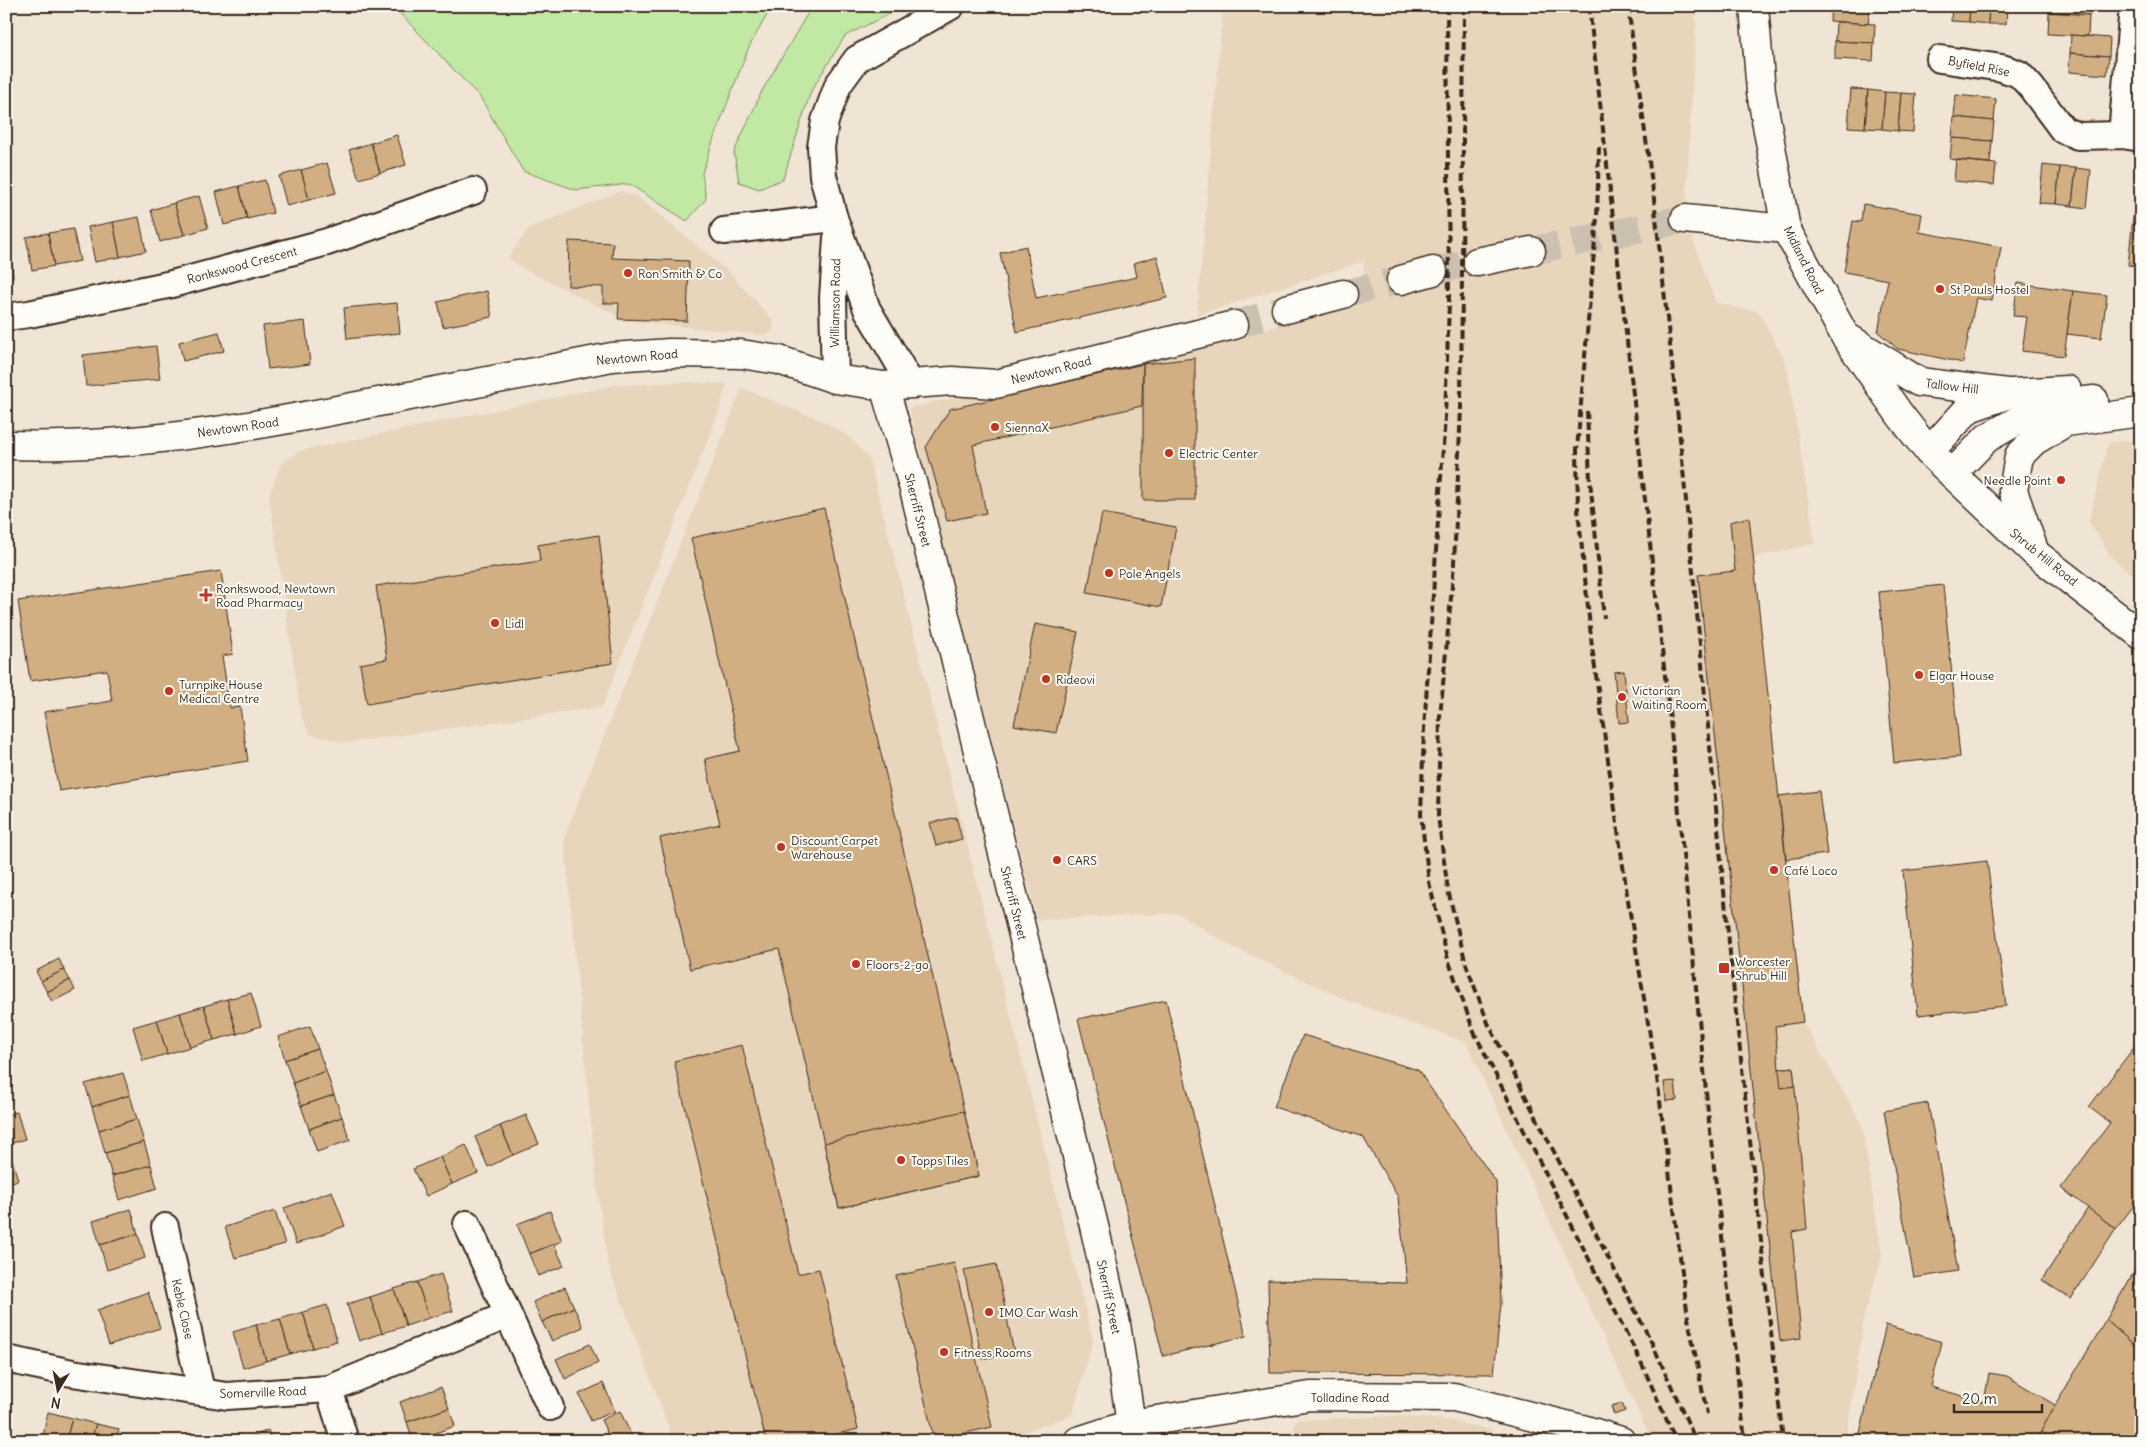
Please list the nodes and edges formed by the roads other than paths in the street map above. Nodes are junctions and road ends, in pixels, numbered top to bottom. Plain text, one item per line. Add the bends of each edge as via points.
1 (951, 6) edge
2 (1754, 6) edge
3 (2133, 6) edge
4 (1940, 58) dead end
5 (2131, 136) edge
6 (473, 191) dead end
7 (1685, 219) tunnel mouth
8 (836, 223) junction
9 (1786, 229) junction
10 (724, 231) dead end
11 (1531, 251) tunnel mouth
12 (1477, 262) tunnel mouth
13 (1433, 271) tunnel mouth
14 (1401, 280) tunnel mouth
15 (1342, 294) tunnel mouth
16 (1286, 309) tunnel mouth
17 (6, 317) edge
18 (1234, 325) tunnel mouth
19 (1845, 336) junction
20 (835, 379) junction
21 (911, 384) junction
22 (884, 386) junction
23 (2012, 393) junction
24 (2105, 399) junction
25 (2141, 400) edge
26 (2141, 412) edge
27 (6, 445) edge
28 (1929, 452) junction
29 (1952, 474) junction
30 (2035, 552) junction
31 (2141, 634) edge
32 (467, 1224) dead end
33 (164, 1227) dead end
34 (508, 1315) junction
35 (6, 1359) edge
36 (329, 1390) junction
37 (201, 1392) junction
38 (550, 1407) dead end
39 (1133, 1432) edge
40 (345, 1441) edge
41 (1078, 1441) edge
42 (1621, 1441) edge

1 - 8 street, Williamson Road via 857,59 838,85 825,121 821,147 823,176
2 - 9 main road, Midland Road via 1761,92
3 - 5 street
4 - 5 street, Byfield Rise via 2002,68 2019,74 2063,130 2078,136
6 - 17 street, Ronkswood Crescent via 327,242 172,284
7 - 9 main road
8 - 10 street
8 - 20 street, Williamson Road via 833,298
8 - 21 street, Williamson Road via 867,309
9 - 19 main road, Midland Road
11 - 12 main road
13 - 14 main road
15 - 16 main road
18 - 21 main road, Newtown Road via 996,384 952,381
19 - 23 main road, Tallow Hill via 1919,382
19 - 28 main road, Midland Road
20 - 22 main road, Newtown Road
20 - 27 main road, Newtown Road via 779,360 741,354 670,353 612,357 246,428 120,442
21 - 22 main road, Newtown Road
22 - 39 main road, Sherriff Street via 914,489 1093,1222 1116,1324
23 - 24 main road, Tallow Hill via 2068,390
23 - 28 main road, Tallow Hill via 1969,408
24 - 25 main road, Tallow Hill
24 - 29 main road, Tallow Hill via 2043,406 1987,438
26 - 30 main road via 2066,422 2034,441 2019,456 2013,491
28 - 29 main road, Midland Road
29 - 30 main road, Shrub Hill Road
30 - 31 main road, Shrub Hill Road
32 - 34 street
33 - 37 street, Keble Close
34 - 36 street, Somerville Road
34 - 38 street
35 - 37 street, Somerville Road via 72,1373
36 - 37 street, Somerville Road via 227,1396
36 - 40 street
39 - 41 main road, Tolladine Road
39 - 42 main road, Tolladine Road via 1310,1396 1454,1398

